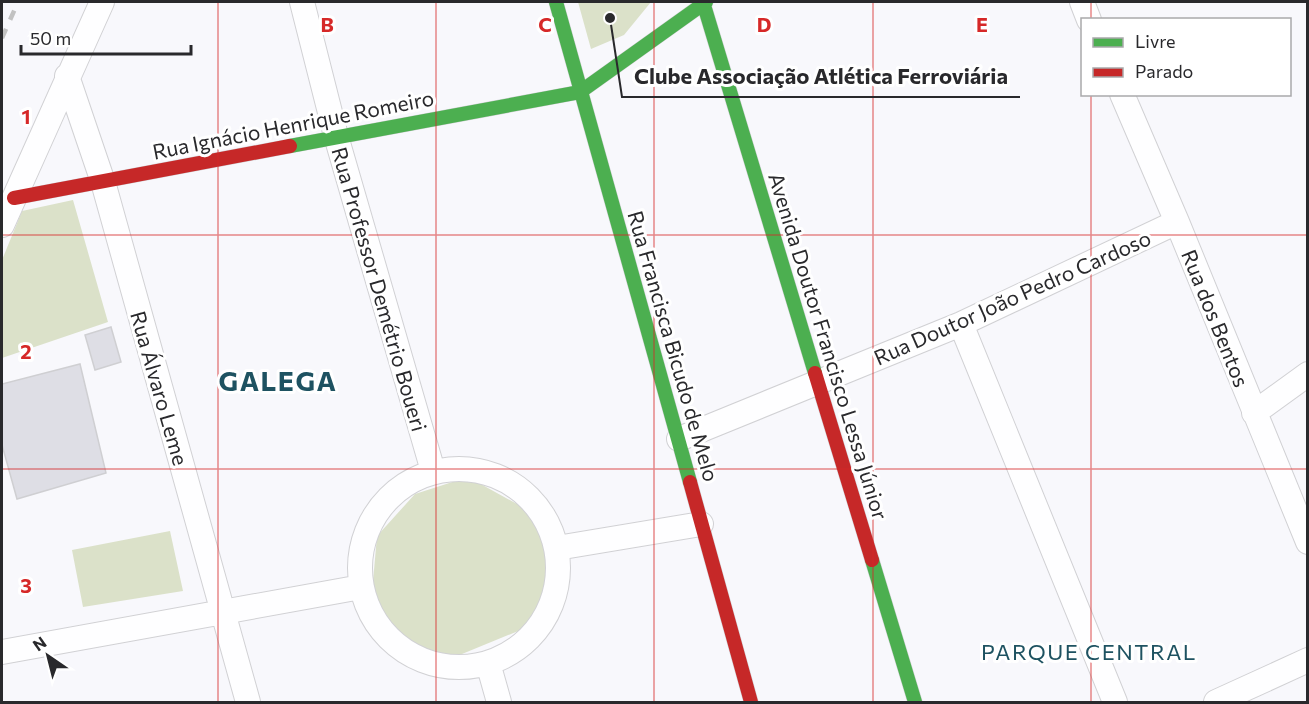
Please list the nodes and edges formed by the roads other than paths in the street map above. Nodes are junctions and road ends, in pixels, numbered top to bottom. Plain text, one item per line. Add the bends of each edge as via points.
1 (102, 2) edge
2 (302, 2) edge
3 (556, 2) edge
4 (704, 2) edge
5 (1082, 2) edge
6 (1088, 18) edge
7 (67, 76) junction
8 (580, 92) junction
9 (1123, 96) edge
10 (336, 136) junction
11 (103, 182) junction
12 (14, 198) junction
13 (1177, 222) junction
14 (2, 225) edge
15 (961, 324) junction
16 (1308, 374) edge
17 (817, 382) junction
18 (1254, 413) junction
19 (679, 439) junction
20 (433, 471) junction
21 (701, 524) junction
22 (1308, 542) edge
23 (557, 548) junction
24 (361, 586) junction
25 (223, 613) junction
26 (2, 652) edge
27 (1308, 660) edge
28 (488, 663) junction
29 (248, 702) edge
30 (499, 702) edge
31 (751, 702) edge
32 (915, 702) edge
33 (1115, 702) edge
34 (1215, 702) edge

1 - 7 street
2 - 10 street, Rua Professor Demétrio Boueri
3 - 8 street, Rua Francisca Bicudo de Melo
4 - 8 street
4 - 17 street, Avenida Doutor Francisco Lessa Júnior
5 - 6 street
7 - 11 street, Rua Álvaro Leme
7 - 12 street
8 - 10 street, Rua Ignácio Henrique Romeiro
8 - 19 street, Rua Francisca Bicudo de Melo
9 - 13 street, Rua dos Bentos
10 - 11 street, Rua Ignácio Henrique Romeiro
10 - 20 street, Rua Professor Demétrio Boueri
11 - 12 street, Rua Ignácio Henrique Romeiro
11 - 25 street, Rua Álvaro Leme
12 - 14 street
13 - 15 street, Rua Doutor João Pedro Cardoso
13 - 18 street, Rua dos Bentos
15 - 17 street, Rua Doutor João Pedro Cardoso
15 - 33 street
16 - 18 street
17 - 19 street, Rua Doutor João Pedro Cardoso
17 - 32 street, Avenida Doutor Francisco Lessa Júnior
18 - 22 street, Rua dos Bentos
19 - 21 street, Rua Francisca Bicudo de Melo
20 - 23 street via 474,469 512,483 542,511
20 - 24 street via 400,488 374,515 361,550
21 - 23 street
21 - 31 street, Rua Francisca Bicudo de Melo
23 - 28 street via 558,584 545,619 520,646
24 - 25 street
24 - 28 street via 377,625 407,653 446,667
25 - 26 street
25 - 29 street, Rua Álvaro Leme
27 - 34 street
28 - 30 street

